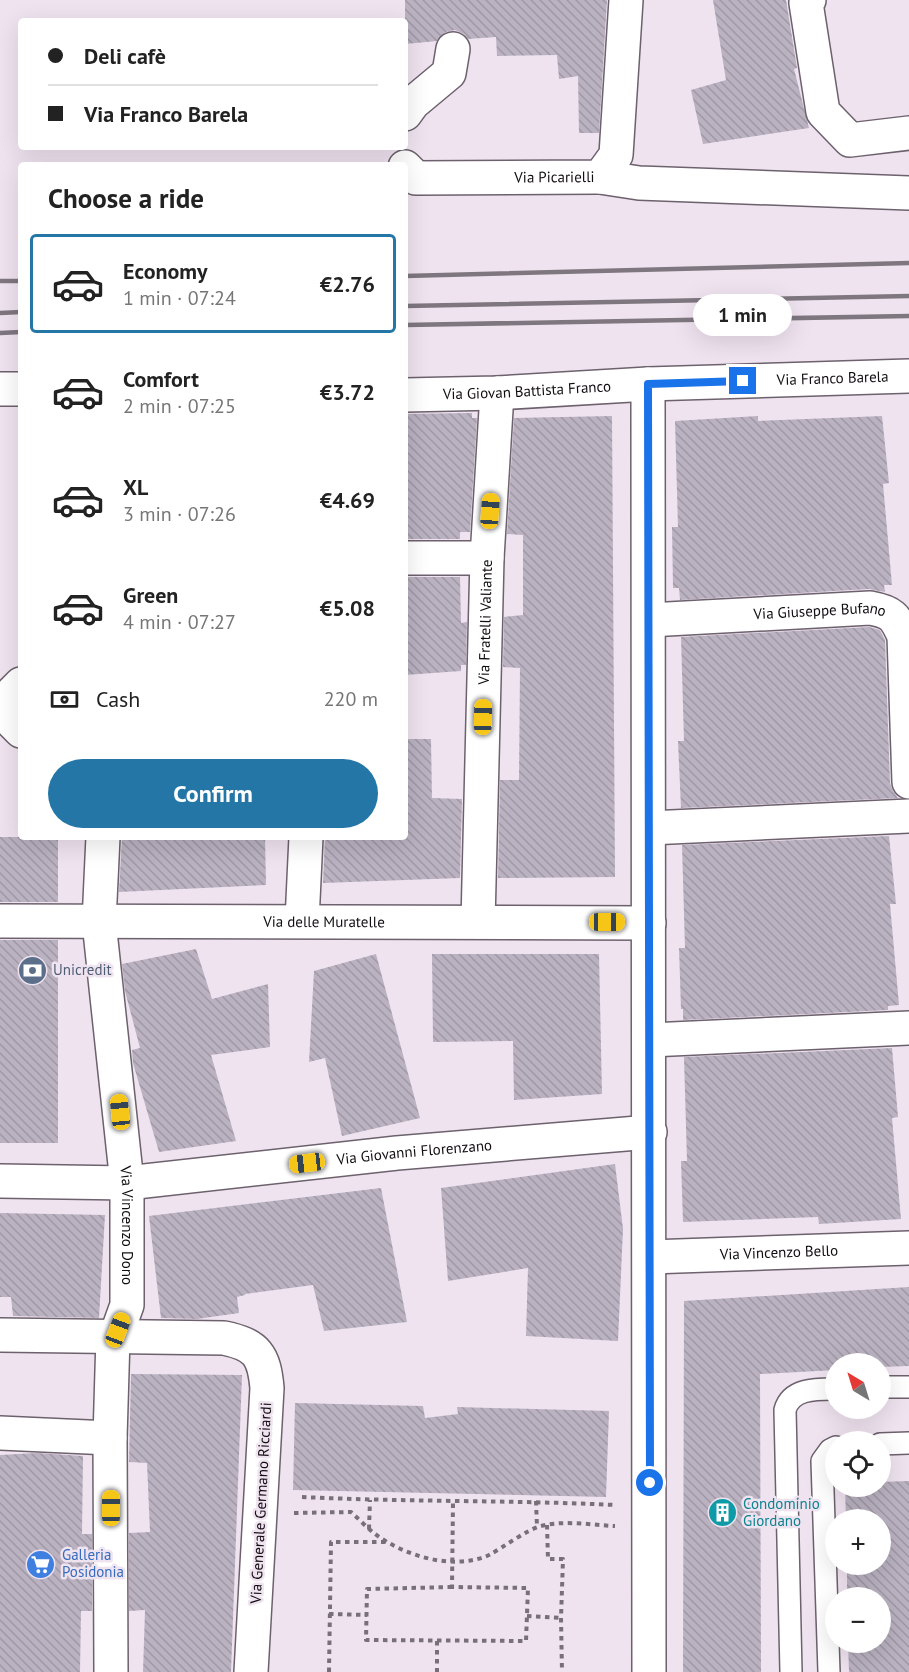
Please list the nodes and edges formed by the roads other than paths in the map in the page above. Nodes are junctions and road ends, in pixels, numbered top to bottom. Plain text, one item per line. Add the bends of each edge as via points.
1 (626, 0) edge
2 (809, 0) edge
3 (453, 49) dead end
4 (408, 109) edge
5 (909, 133) edge
6 (390, 150) edge
7 (399, 162) edge
8 (408, 172) edge
9 (600, 177) junction
10 (909, 193) edge
11 (909, 376) edge
12 (648, 384) junction
13 (0, 389) edge
14 (18, 389) edge
15 (497, 393) junction
16 (408, 395) edge
17 (408, 558) edge
18 (487, 558) junction
19 (649, 620) junction
20 (18, 687) edge
21 (0, 708) edge
22 (18, 728) edge
23 (909, 782) edge
24 (909, 816) edge
25 (649, 828) junction
26 (104, 840) edge
27 (306, 840) edge
28 (0, 921) edge
29 (303, 921) junction
30 (99, 922) junction
31 (478, 922) junction
32 (650, 923) junction
33 (909, 1028) edge
34 (650, 1040) junction
35 (650, 1132) junction
36 (0, 1181) edge
37 (127, 1183) junction
38 (909, 1248) edge
39 (650, 1257) junction
40 (0, 1335) edge
41 (112, 1337) junction
42 (909, 1387) edge
43 (891, 1388) edge
44 (825, 1390) edge
45 (0, 1433) edge
46 (110, 1438) junction
47 (909, 1443) edge
48 (891, 1444) edge
49 (825, 1457) edge
50 (111, 1672) edge
51 (251, 1672) edge
52 (649, 1672) edge
53 (791, 1672) edge
54 (829, 1672) edge

1 - 9 street, Via Picarielli via 616,154
2 - 5 street via 806,3 823,112 850,140
3 - 4 street via 449,73
6 - 7 street, Via Picarielli
8 - 9 street, Via Picarielli
9 - 10 street via 639,183
11 - 12 street, Via Franco Barela
12 - 15 street, Via Giovan Battista Franco
12 - 19 street
13 - 14 street
15 - 16 street, Via Giovan Battista Franco
15 - 18 street, Via Fratelli Valiante
17 - 18 street
18 - 31 street, Via Fratelli Valiante
19 - 23 street, Via Giuseppe Bufano via 870,608 887,611 904,636
19 - 25 street
20 - 21 street
21 - 22 street
24 - 25 street
25 - 32 street
26 - 30 street, Via Vincenzo Dono
27 - 29 street
28 - 30 street, Via delle Muratelle
29 - 30 street, Via delle Muratelle
29 - 31 street, Via delle Muratelle
30 - 37 street, Via Vincenzo Dono
31 - 32 street, Via delle Muratelle
32 - 34 street
33 - 34 street
34 - 35 street
35 - 37 street, Via Giovanni Florenzano via 397,1153
35 - 39 street
36 - 37 street, Via Giovanni Florenzano
37 - 41 street, Via Vincenzo Dono via 127,1305
38 - 39 street, Via Vincenzo Bello
39 - 52 street
40 - 41 street
41 - 46 street, Via Vincenzo Dono
41 - 51 street, Via Generale Germano Ricciardi via 224,1338 243,1342 263,1363 267,1388
42 - 43 lane
44 - 53 lane via 803,1392 792,1398 785,1410
45 - 46 street
46 - 50 street, Via Vincenzo Dono
47 - 48 lane
49 - 54 lane via 822,1461

